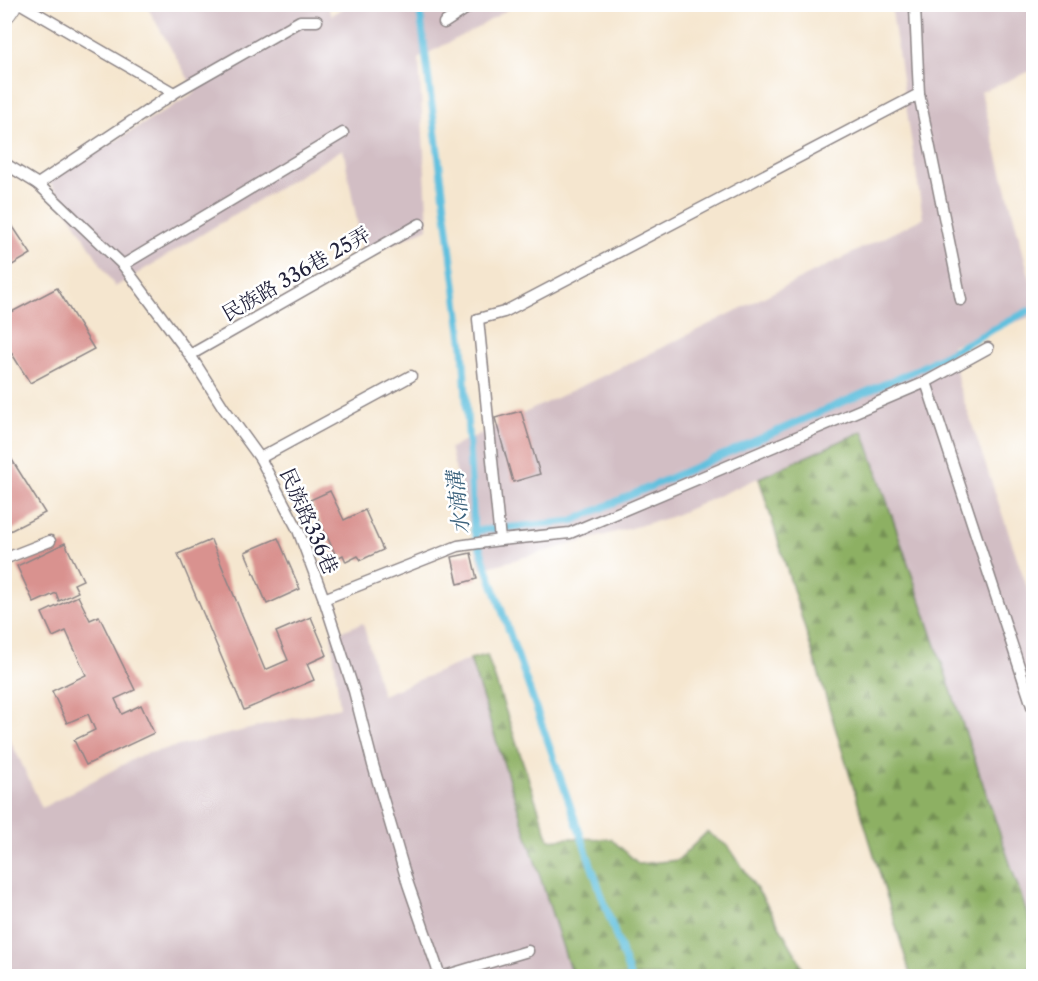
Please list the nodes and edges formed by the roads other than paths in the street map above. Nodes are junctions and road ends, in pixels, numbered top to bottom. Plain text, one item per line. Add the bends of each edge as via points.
1 (8, 4) edge
2 (21, 4) edge
3 (473, 4) edge
4 (918, 6) edge
5 (4, 10) edge
6 (317, 21) dead end
7 (444, 23) dead end
8 (174, 93) junction
9 (919, 94) junction
10 (343, 133) dead end
11 (4, 163) edge
12 (38, 184) junction
13 (420, 224) dead end
14 (123, 265) junction
15 (960, 300) dead end
16 (988, 348) dead end
17 (190, 356) junction
18 (411, 376) dead end
19 (926, 382) junction
20 (260, 458) junction
21 (500, 540) junction
22 (50, 541) dead end
23 (4, 559) edge
24 (324, 599) junction
25 (1034, 712) edge
26 (528, 951) dead end
27 (440, 976) edge
28 (444, 976) edge

1 - 5 street
2 - 8 lane
3 - 7 lane
4 - 9 lane
6 - 8 lane via 300,21
8 - 12 lane
9 - 15 lane
9 - 21 lane via 504,312 478,319
10 - 14 lane
11 - 12 lane, 民族路336巷
12 - 14 lane, 民族路336巷
13 - 17 lane, 民族路 336巷 25弄
14 - 17 lane, 民族路336巷
16 - 19 lane
17 - 20 lane, 民族路336巷
18 - 20 lane
19 - 21 lane via 570,533
19 - 25 lane
20 - 24 lane, 民族路336巷 via 298,530
21 - 24 lane via 458,546
22 - 23 lane
24 - 27 lane, 民族路336巷 via 408,884
26 - 28 lane

